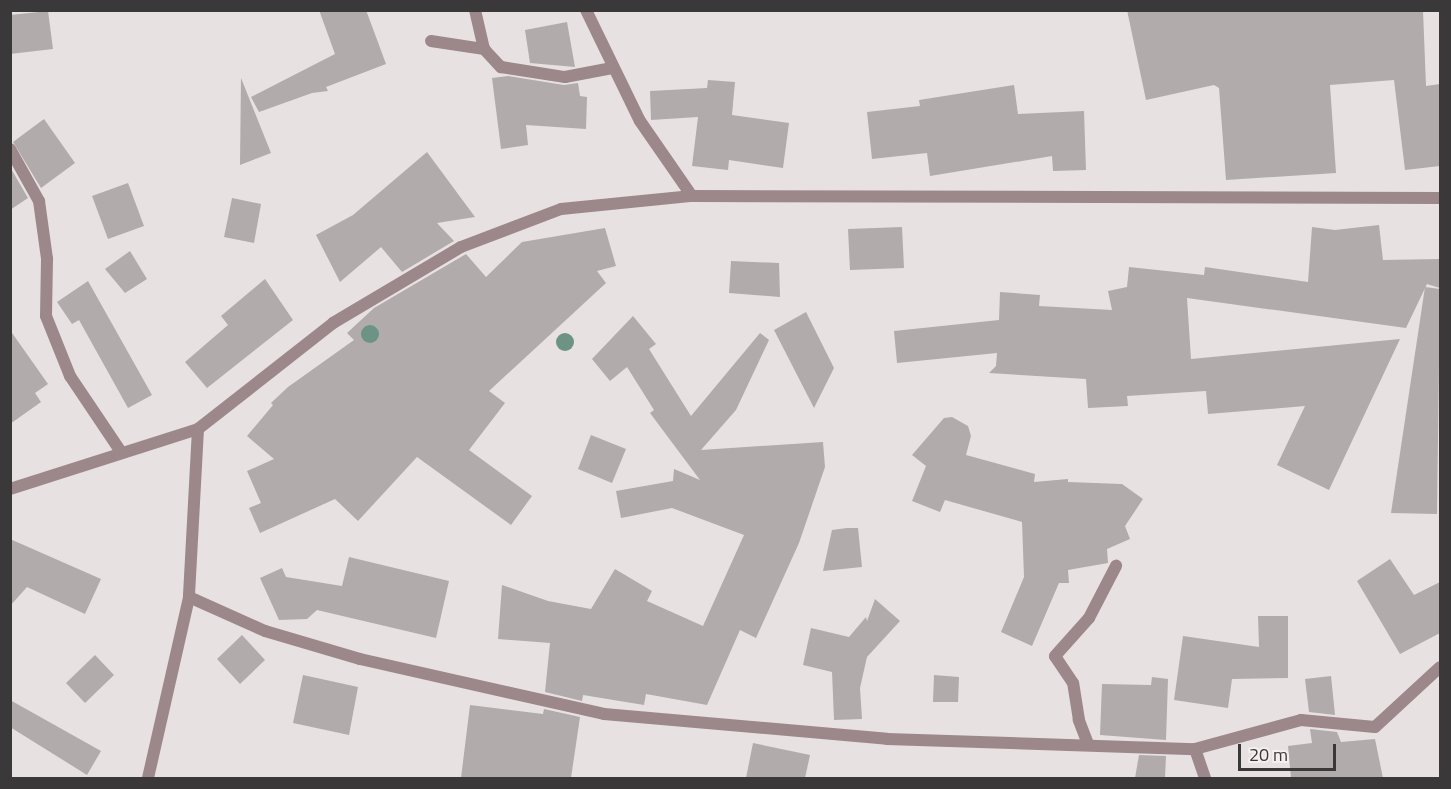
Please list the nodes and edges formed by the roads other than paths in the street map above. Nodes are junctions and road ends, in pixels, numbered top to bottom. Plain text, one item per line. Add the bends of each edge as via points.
1 (475, 10) edge
2 (586, 10) edge
3 (431, 41) dead end
4 (484, 49) junction
5 (612, 68) junction
6 (10, 149) edge
7 (692, 196) junction
8 (1440, 198) edge
9 (198, 429) junction
10 (122, 452) junction
11 (10, 489) edge
12 (1116, 566) dead end
13 (189, 597) junction
14 (1440, 667) edge
15 (1088, 744) junction
16 (1195, 749) junction
17 (148, 778) edge
18 (1205, 778) edge

1 - 4 street
2 - 5 street
3 - 4 street
4 - 5 street via 501,67 564,77
5 - 7 street via 640,121
6 - 10 street via 39,201 47,259 46,316 70,376
7 - 8 street
7 - 9 street via 561,208 461,247 333,323
9 - 10 street
9 - 13 street
10 - 11 street
12 - 15 street via 1089,618 1055,656 1073,682 1079,720
13 - 15 street via 265,632 350,656 604,714 887,740
13 - 17 street
14 - 16 street via 1375,727 1301,720
15 - 16 street
16 - 18 street

